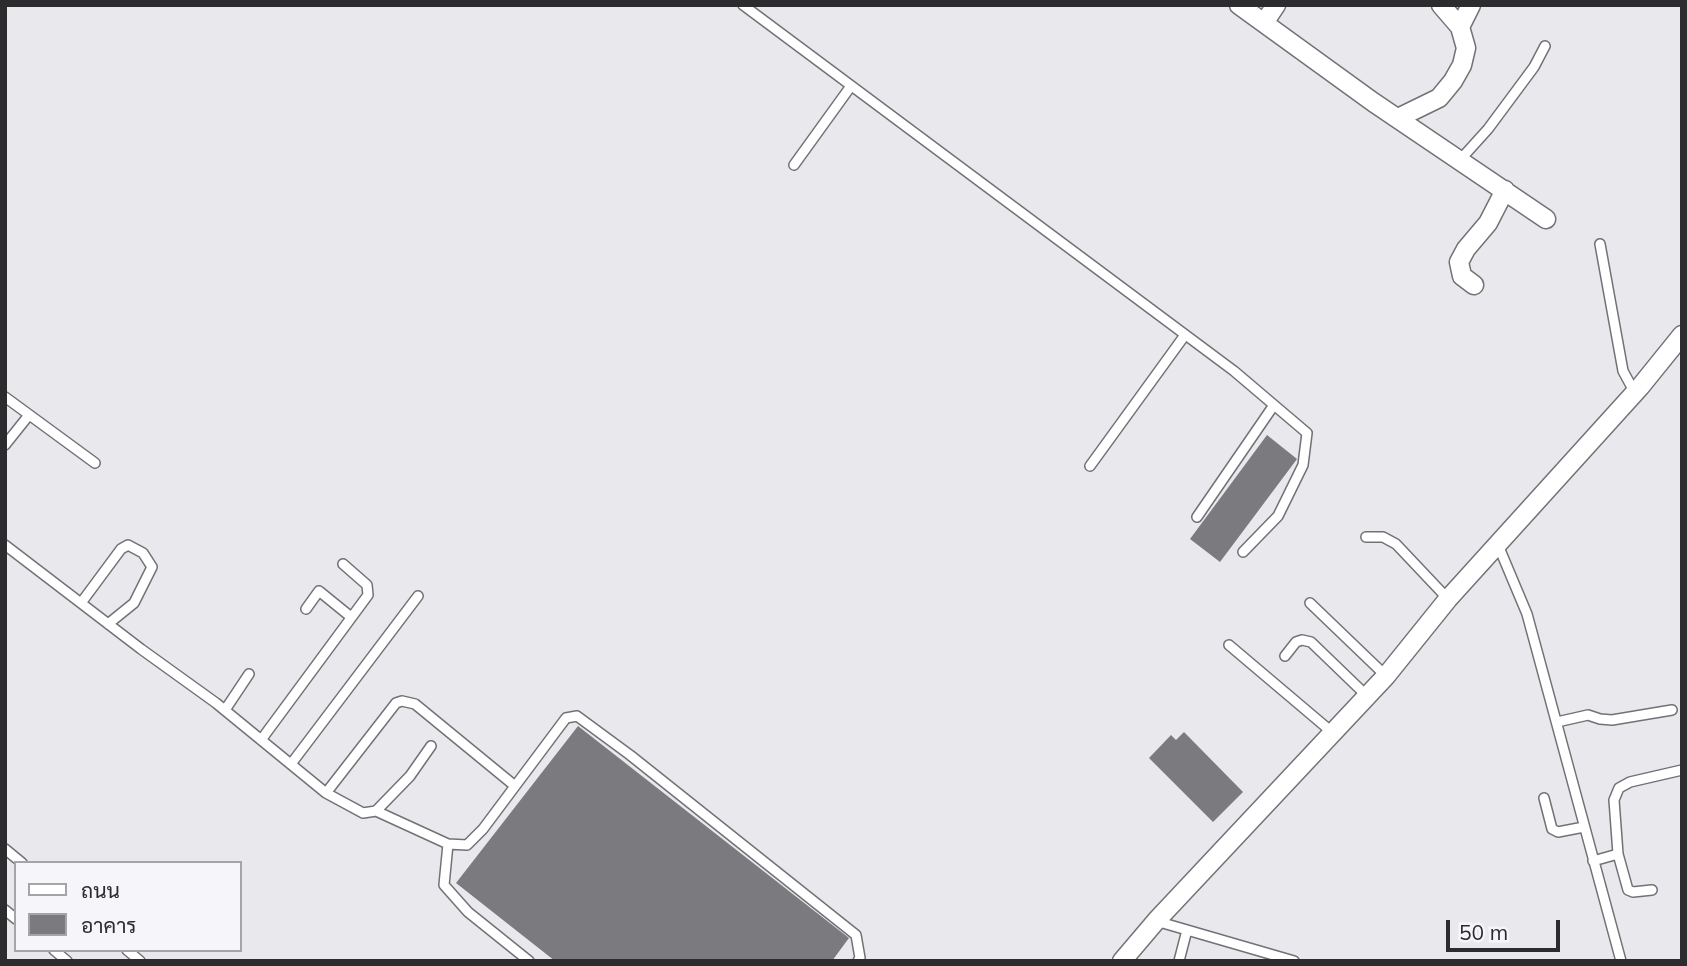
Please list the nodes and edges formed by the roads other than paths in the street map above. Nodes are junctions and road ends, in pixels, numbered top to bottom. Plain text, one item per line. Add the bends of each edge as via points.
1 (743, 5) edge
2 (1239, 5) edge
3 (1276, 5) edge
4 (1441, 5) edge
5 (1471, 5) edge
6 (1264, 23) junction
7 (1460, 27) junction
8 (1545, 46) dead end
9 (851, 86) junction
10 (1398, 118) junction
11 (1460, 160) junction
12 (794, 165) dead end
13 (1505, 190) junction
14 (1546, 219) dead end
15 (1600, 244) dead end
16 (1474, 285) dead end
17 (1185, 335) junction
18 (1682, 335) edge
19 (1638, 390) junction
20 (5, 397) edge
21 (1275, 405) junction
22 (29, 415) junction
23 (5, 445) edge
24 (95, 463) dead end
25 (1090, 466) dead end
26 (1197, 517) dead end
27 (1366, 537) dead end
28 (5, 545) edge
29 (1498, 545) junction
30 (1243, 552) dead end
31 (343, 564) dead end
32 (418, 596) dead end
33 (1448, 599) junction
34 (80, 603) junction
35 (1310, 603) dead end
36 (306, 609) dead end
37 (352, 617) junction
38 (108, 624) junction
39 (1229, 645) dead end
40 (1285, 656) dead end
41 (249, 674) dead end
42 (1386, 676) junction
43 (1367, 696) junction
44 (225, 710) junction
45 (1672, 710) dead end
46 (1557, 722) junction
47 (1333, 733) junction
48 (261, 740) junction
49 (431, 746) dead end
50 (291, 764) junction
51 (1682, 770) edge
52 (515, 786) junction
53 (326, 793) junction
54 (1544, 798) dead end
55 (376, 811) junction
56 (1584, 827) junction
57 (448, 844) junction
58 (5, 849) edge
59 (1618, 854) junction
60 (20, 861) edge
61 (1593, 861) junction
62 (1652, 890) dead end
63 (1156, 921) junction
64 (1187, 930) junction
65 (530, 961) edge
66 (858, 961) edge
67 (1122, 961) edge
68 (1179, 961) edge
69 (1294, 961) edge
70 (1620, 961) edge

1 - 9 lane
2 - 6 street
3 - 6 street
4 - 7 street
5 - 7 street
6 - 10 street
7 - 10 street via 1466,51 1453,81 1439,98
8 - 11 lane via 1488,130
9 - 12 lane
9 - 17 lane
10 - 11 street
11 - 13 street
13 - 14 street
13 - 16 street via 1459,262 1462,276
15 - 19 lane via 1623,370
17 - 21 lane
17 - 25 lane
18 - 19 street
19 - 29 street
20 - 22 lane
21 - 26 lane
21 - 30 lane via 1307,433 1303,465 1278,516
22 - 23 lane
22 - 24 lane
27 - 33 lane via 1384,537 1396,544
28 - 34 lane
29 - 33 street
29 - 46 lane via 1527,614
31 - 37 lane via 366,585 368,595
32 - 50 lane
33 - 42 street
34 - 38 lane
34 - 38 lane via 121,549 128,545 143,553 152,567 134,603
35 - 42 lane
36 - 37 lane via 319,591
37 - 48 lane
38 - 44 lane
39 - 47 lane
40 - 43 lane via 1296,642 1311,642
41 - 44 lane
42 - 43 street
43 - 47 street
44 - 48 lane
45 - 46 lane via 1612,720 1588,715
46 - 56 lane
47 - 63 street
48 - 50 lane
49 - 55 lane
50 - 53 lane
51 - 59 lane via 1619,788 1614,800
52 - 53 lane via 415,705 402,701
52 - 57 lane via 467,845
52 - 66 lane via 566,718 577,716 856,935
53 - 55 lane via 363,813
54 - 56 lane via 1552,829
55 - 57 lane
56 - 61 lane
57 - 65 lane via 444,885 468,912
58 - 60 lane
59 - 61 lane
59 - 62 lane via 1628,890
61 - 70 lane
63 - 64 lane
63 - 67 street
64 - 68 lane
64 - 69 lane

